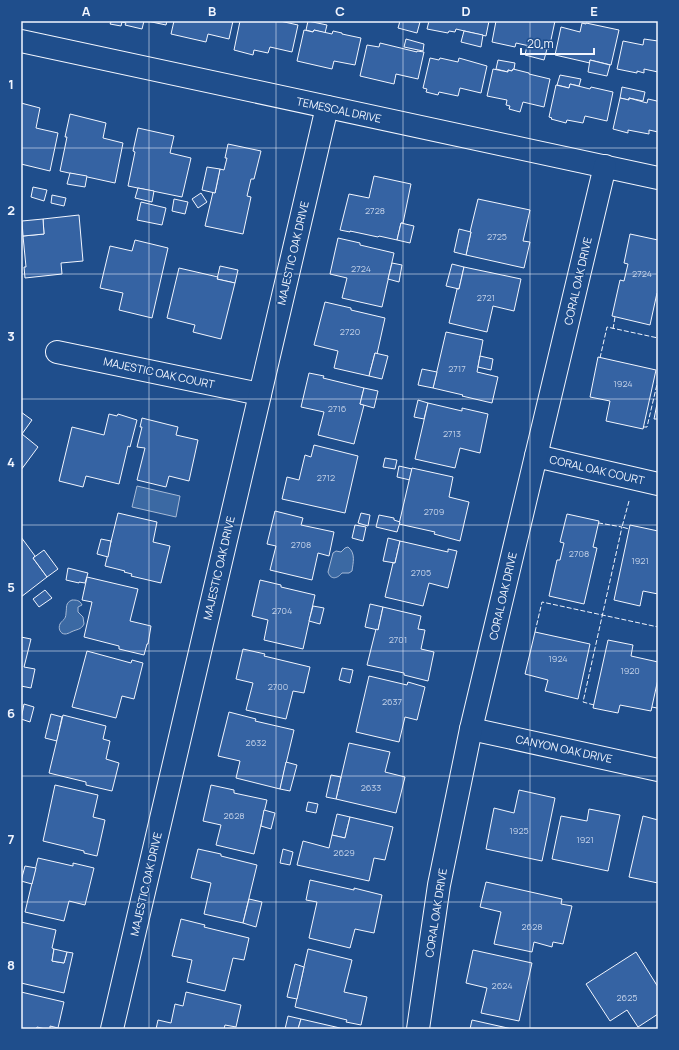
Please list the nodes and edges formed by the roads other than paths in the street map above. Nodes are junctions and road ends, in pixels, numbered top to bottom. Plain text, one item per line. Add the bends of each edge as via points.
1 (21, 41) edge
2 (327, 107) junction
3 (605, 166) junction
4 (658, 178) edge
5 (57, 352) dead end
6 (260, 394) junction
7 (536, 456) junction
8 (658, 484) edge
9 (471, 729) junction
10 (658, 770) edge
11 (112, 1029) edge
12 (418, 1029) edge

1 - 2 street, TEMESCAL DRIVE
2 - 3 street, TEMESCAL DRIVE
2 - 6 street, MAJESTIC OAK DRIVE
3 - 4 street, TEMESCAL DRIVE
3 - 7 street, CORAL OAK DRIVE
5 - 6 street, MAJESTIC OAK COURT
6 - 11 street, MAJESTIC OAK DRIVE
7 - 8 street, CORAL OAK COURT
7 - 9 street, CORAL OAK DRIVE
9 - 10 street, CANYON OAK DRIVE
9 - 12 street, CORAL OAK DRIVE via 439,885

